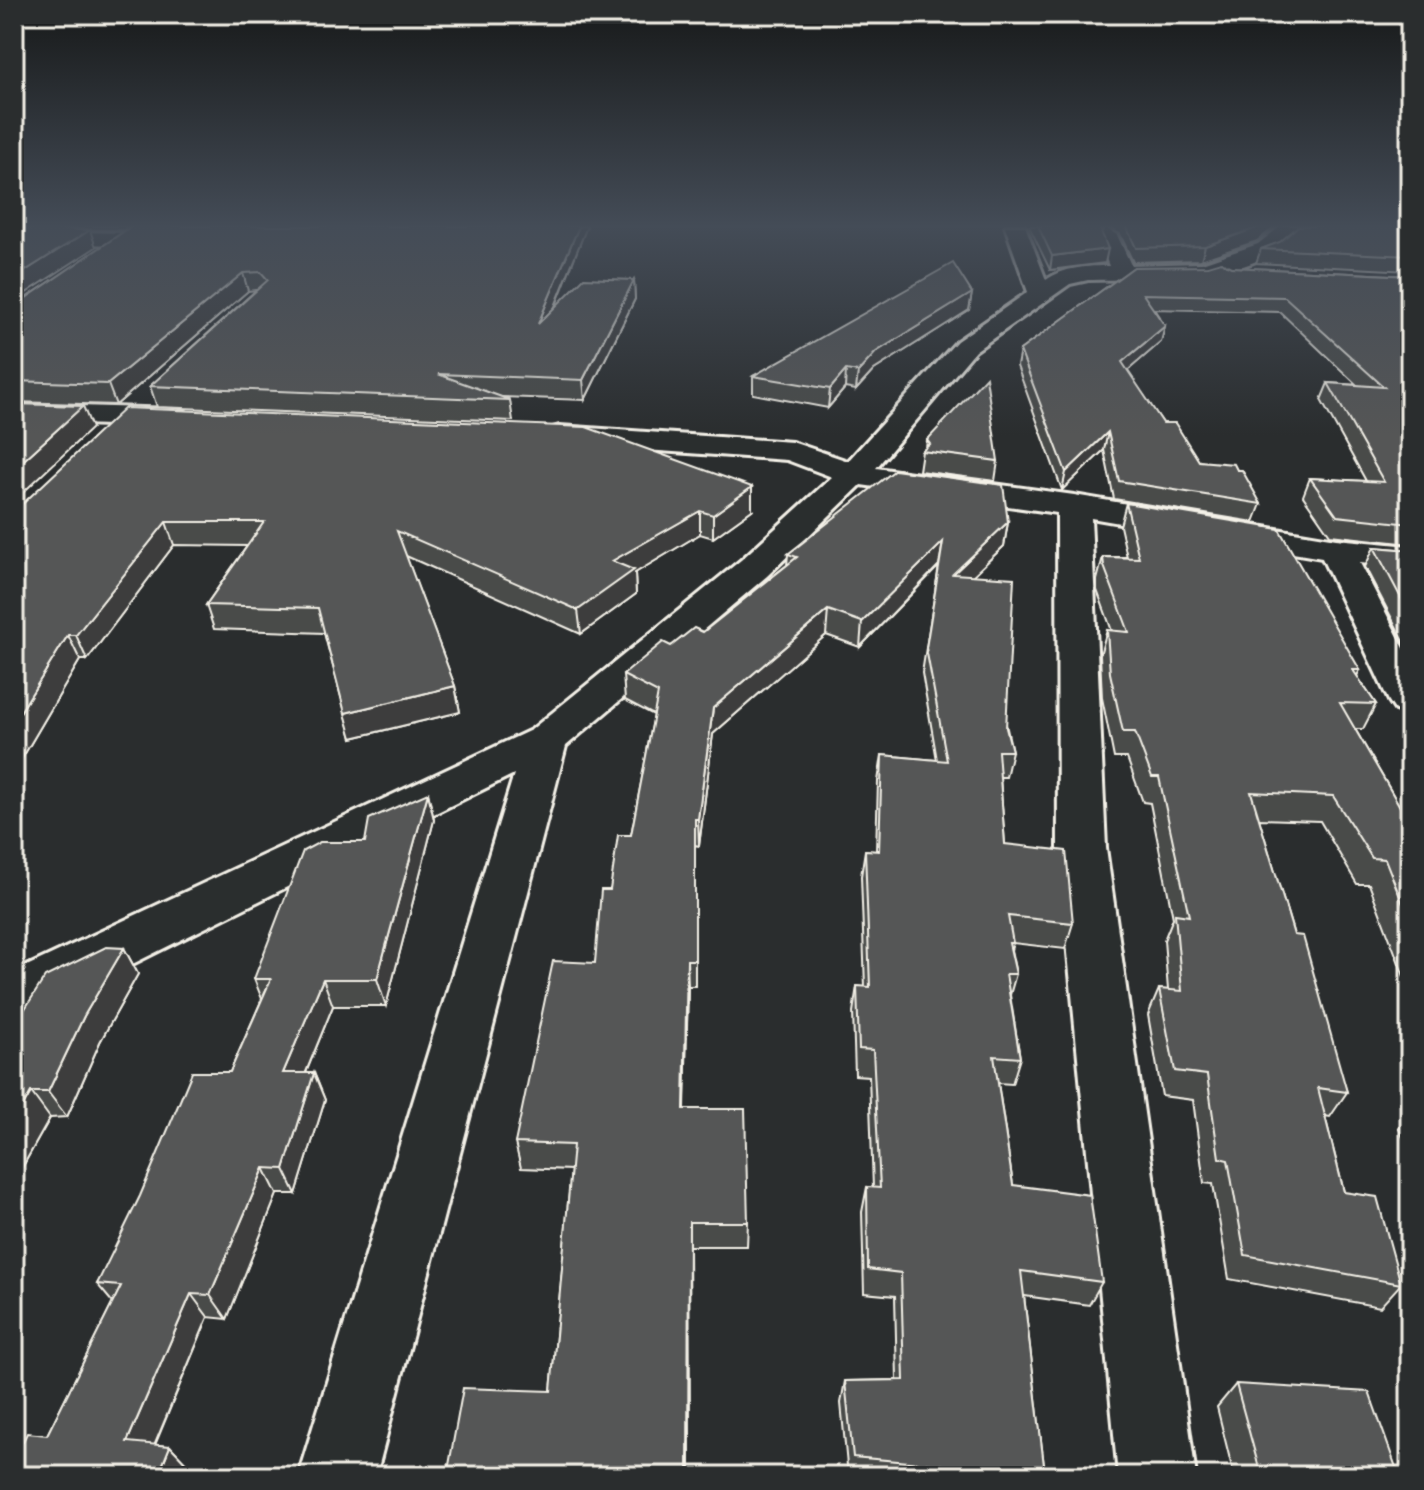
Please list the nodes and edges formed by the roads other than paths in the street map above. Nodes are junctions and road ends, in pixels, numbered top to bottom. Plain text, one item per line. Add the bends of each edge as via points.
1 (1038, 296) edge
2 (151, 393) edge
3 (14, 413) edge
4 (126, 416) junction
5 (203, 419) edge
6 (529, 433) edge
7 (92, 448) edge
8 (854, 474) junction
9 (1074, 505) junction
10 (1336, 550) junction
11 (1410, 557) edge
12 (1410, 701) edge
13 (546, 740) junction
14 (14, 997) edge
15 (337, 1476) edge
16 (1157, 1476) edge

1 - 8 street via 966,346
2 - 4 street
3 - 4 street
4 - 5 street
4 - 7 street
6 - 8 street via 792,451
8 - 9 street
8 - 13 street via 754,568
9 - 10 street
9 - 16 street via 1082,848
10 - 11 street
10 - 12 street
13 - 14 street
13 - 15 street

